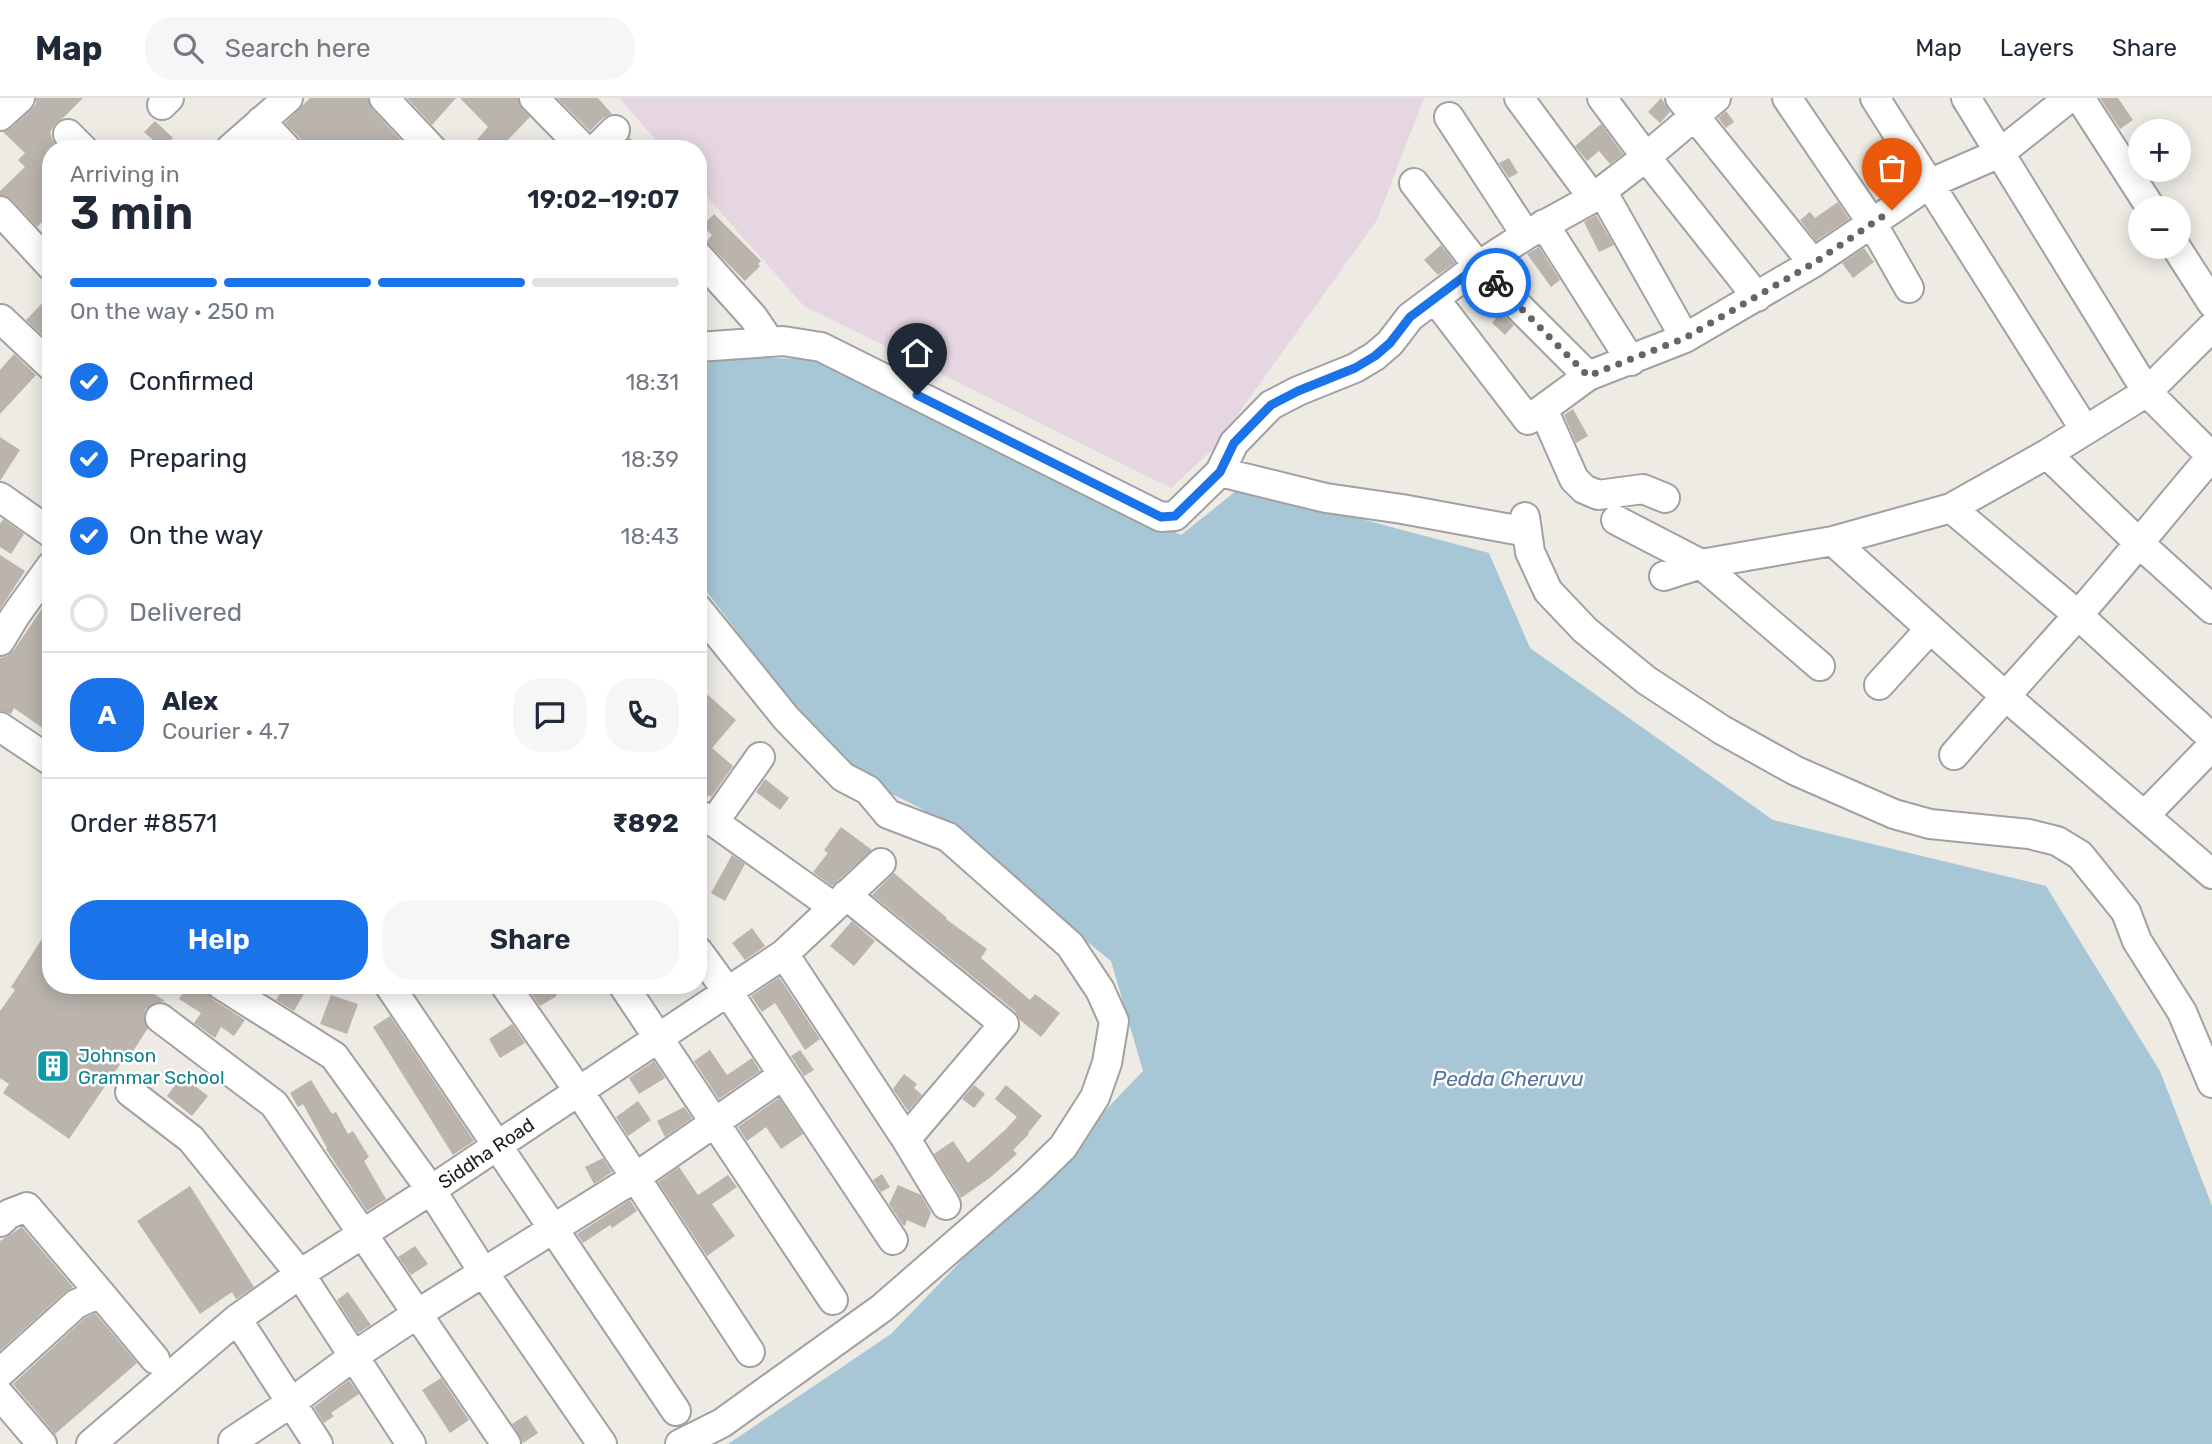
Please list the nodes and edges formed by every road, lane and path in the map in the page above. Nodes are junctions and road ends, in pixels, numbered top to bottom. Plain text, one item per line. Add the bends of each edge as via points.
1 (20, 98) edge
2 (288, 98) edge
3 (384, 98) edge
4 (534, 98) edge
5 (1519, 98) edge
6 (1602, 98) edge
7 (1716, 98) edge
8 (1787, 98) edge
9 (1875, 98) edge
10 (1966, 98) edge
11 (2069, 98) edge
12 (2080, 98) edge
13 (1687, 106) edge
14 (0, 116) edge
15 (1449, 117) dead end
16 (261, 121) junction
17 (240, 140) edge
18 (279, 140) edge
19 (424, 140) edge
20 (575, 140) edge
21 (2000, 153) junction
22 (1646, 157) junction
23 (1414, 183) dead end
24 (1931, 183) junction
25 (1597, 194) junction
26 (2143, 196) edge
27 (0, 211) edge
28 (1872, 223) junction
29 (1535, 229) junction
30 (42, 256) edge
31 (2184, 259) edge
32 (1814, 263) junction
33 (707, 266) edge
34 (1478, 266) junction
35 (1909, 288) dead end
36 (1757, 296) junction
37 (1435, 299) junction
38 (2212, 303) edge
39 (1, 319) edge
40 (2212, 327) edge
41 (1685, 338) junction
42 (770, 342) junction
43 (707, 346) edge
44 (42, 358) edge
45 (1631, 361) junction
46 (1588, 376) junction
47 (2147, 391) junction
48 (1543, 409) junction
49 (2085, 430) junction
50 (2047, 454) junction
51 (2212, 457) edge
52 (1220, 472) junction
53 (0, 497) edge
54 (1665, 498) dead end
55 (1951, 508) junction
56 (1616, 520) dead end
57 (42, 527) edge
58 (1833, 541) junction
59 (2140, 544) junction
60 (1701, 564) junction
61 (42, 575) edge
62 (1664, 576) dead end
63 (2212, 609) edge
64 (7, 611) edge
65 (2078, 615) junction
66 (707, 620) edge
67 (1930, 629) junction
68 (0, 642) edge
69 (1820, 666) dead end
70 (1879, 685) dead end
71 (2004, 695) junction
72 (0, 727) edge
73 (2212, 738) edge
74 (2212, 746) edge
75 (42, 755) edge
76 (1954, 755) dead end
77 (760, 757) dead end
78 (2145, 815) junction
79 (707, 817) edge
80 (707, 819) edge
81 (881, 863) dead end
82 (2212, 874) edge
83 (839, 901) junction
84 (784, 954) junction
85 (707, 963) edge
86 (728, 992) junction
87 (238, 994) edge
88 (395, 994) edge
89 (511, 994) edge
90 (629, 994) edge
91 (160, 1018) dead end
92 (659, 1037) junction
93 (783, 1075) junction
94 (2212, 1083) edge
95 (578, 1090) junction
96 (130, 1092) dead end
97 (715, 1121) junction
98 (906, 1139) junction
99 (496, 1146) junction
100 (636, 1177) junction
101 (431, 1190) junction
102 (946, 1205) dead end
103 (0, 1222) edge
104 (554, 1229) junction
105 (363, 1233) junction
106 (893, 1240) dead end
107 (484, 1273) junction
108 (300, 1274) junction
109 (100, 1293) junction
110 (833, 1300) dead end
111 (417, 1314) junction
112 (237, 1319) junction
113 (750, 1352) dead end
114 (354, 1356) junction
115 (155, 1359) dead end
116 (0, 1373) edge
117 (0, 1395) edge
118 (292, 1402) junction
119 (676, 1411) dead end
120 (233, 1441) dead end
121 (42, 1444) edge
122 (91, 1444) edge
123 (318, 1444) edge
124 (411, 1444) edge
125 (506, 1444) edge
126 (602, 1444) edge
127 (680, 1444) edge

1 - 14 street
2 - 16 street
3 - 19 street
4 - 20 street
5 - 25 street
6 - 22 street
7 - 13 street
8 - 28 street
9 - 24 street
10 - 21 street
11 - 21 street
12 - 26 street
13 - 22 street
13 - 32 street
15 - 29 street
16 - 17 street
16 - 18 street
21 - 24 street
21 - 47 street
22 - 25 street
22 - 36 street
23 - 34 street
24 - 28 street
24 - 49 street
25 - 29 street
25 - 41 street
27 - 30 street
28 - 32 street
28 - 35 street
29 - 34 street
29 - 45 street
31 - 38 street
32 - 36 street
33 - 42 street
34 - 37 street
34 - 46 street
36 - 41 street
37 - 48 street via 1528,421
37 - 52 street via 1410,317 1375,356 1271,405 1234,443
39 - 44 street
40 - 47 street
41 - 45 street
42 - 43 street
42 - 52 street via 821,347 1161,517 1175,516
45 - 46 street
46 - 48 street
47 - 49 street
47 - 51 street
48 - 54 street via 1574,479 1584,489 1598,495 1643,489
49 - 50 street
50 - 55 street
50 - 59 street
51 - 59 street
52 - 94 street via 1326,498 1526,524 1530,552 1548,591 1585,630 1646,680 1722,730 1796,771 1894,814 1930,824 2029,834 2057,841 2080,855 2126,912 2137,941 2182,1012
53 - 57 street
55 - 58 street
55 - 65 street
56 - 60 street
58 - 60 street
58 - 67 street
59 - 63 street
59 - 65 street
60 - 62 street
60 - 69 street
61 - 64 street
64 - 68 street
65 - 71 street
65 - 73 street
66 - 127 street via 786,718 843,777 867,790 888,814 948,837 1070,945 1114,1021 1095,1097 1063,1147 1037,1173 882,1308 722,1423
67 - 70 street
67 - 71 street
71 - 76 street
71 - 78 street
72 - 75 street
74 - 78 street
77 - 79 street
78 - 82 street
80 - 83 street
81 - 83 street, Siddha Road
83 - 84 street, Siddha Road
83 - 98 street via 1004,1024
84 - 86 street, Siddha Road
84 - 98 street
85 - 86 street
86 - 92 street, Siddha Road
86 - 93 street
87 - 101 street via 334,1056
88 - 99 street
89 - 95 street
90 - 92 street
91 - 105 street via 274,1104
92 - 95 street, Siddha Road
92 - 97 street
93 - 97 street
93 - 106 street
95 - 99 street, Siddha Road
95 - 100 street
96 - 108 street via 191,1139
97 - 100 street
97 - 110 street
98 - 102 street
99 - 101 street, Siddha Road
99 - 104 street
100 - 104 street
100 - 113 street
101 - 105 street, Siddha Road
101 - 107 street
103 - 109 street via 27,1207
104 - 107 street
104 - 119 street
105 - 108 street, Siddha Road
105 - 111 street
107 - 111 street
107 - 126 street
108 - 112 street, Siddha Road
108 - 114 street
109 - 115 street
109 - 116 street via 76,1304
111 - 114 street
111 - 125 street
112 - 118 street
112 - 122 street, Siddha Road
114 - 118 street
114 - 124 street
117 - 121 street
118 - 120 street
118 - 123 street

